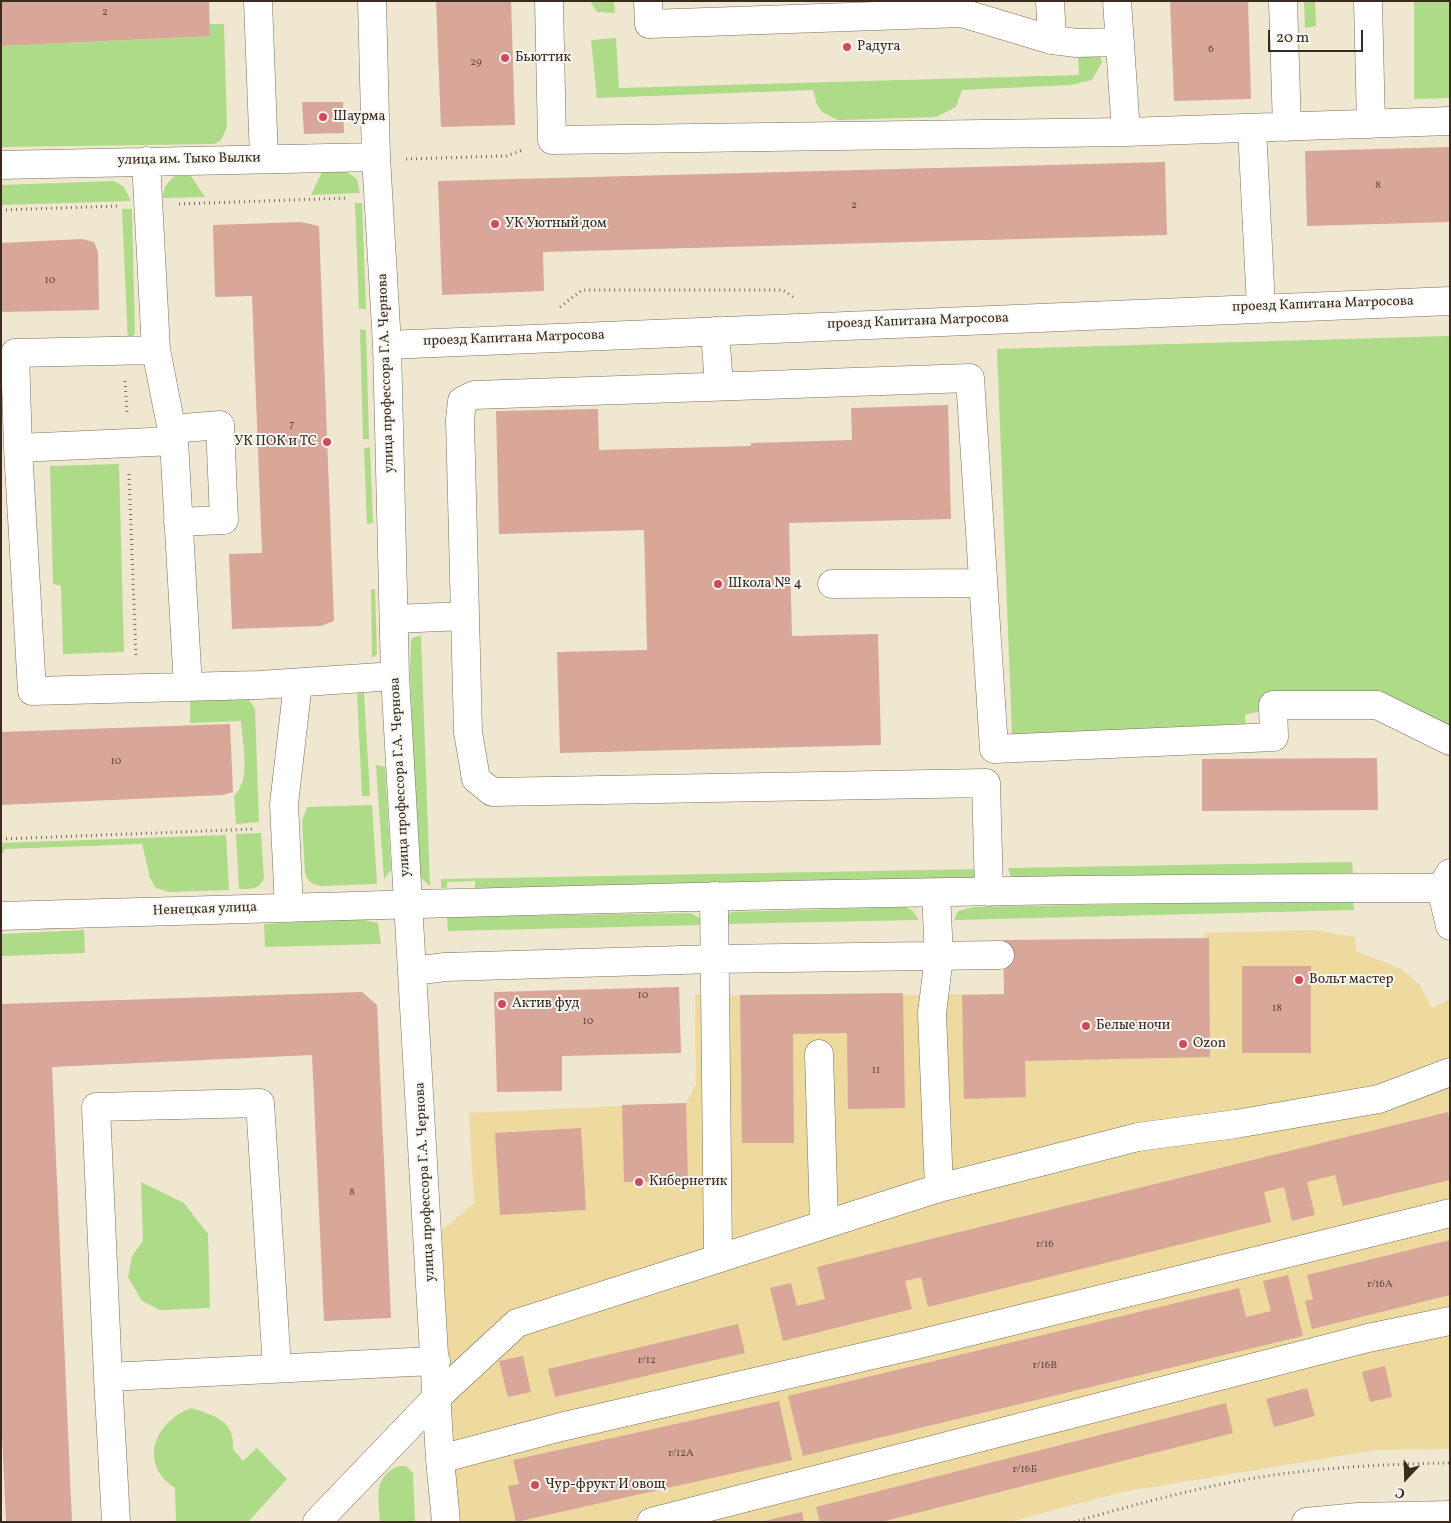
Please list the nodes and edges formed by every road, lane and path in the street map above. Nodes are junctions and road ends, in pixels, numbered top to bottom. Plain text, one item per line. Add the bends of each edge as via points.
1 (258, 1) edge
2 (372, 1) edge
3 (548, 1) edge
4 (648, 1) edge
5 (1050, 1) edge
6 (1117, 1) edge
7 (1283, 1) edge
8 (1368, 1) edge
9 (1052, 40) junction
10 (1120, 42) junction
11 (1450, 120) edge
12 (1371, 124) junction
13 (1287, 127) junction
14 (1252, 128) junction
15 (1126, 132) junction
16 (552, 140) junction
17 (376, 157) junction
18 (264, 158) junction
19 (146, 161) junction
20 (1, 165) edge
21 (403, 167) dead end
22 (378, 196) junction
23 (148, 205) junction
24 (1, 210) edge
25 (1450, 301) edge
26 (1262, 307) junction
27 (715, 331) junction
28 (387, 345) junction
29 (156, 350) junction
30 (719, 386) junction
31 (172, 435) junction
32 (18, 448) junction
33 (178, 522) junction
34 (983, 583) junction
35 (832, 584) dead end
36 (465, 616) junction
37 (394, 619) junction
38 (395, 676) junction
39 (298, 683) junction
40 (188, 687) junction
41 (1450, 741) edge
42 (994, 749) junction
43 (986, 783) junction
44 (284, 829) junction
45 (1, 839) edge
46 (1445, 880) edge
47 (989, 892) junction
48 (936, 893) junction
49 (714, 896) junction
50 (408, 903) junction
51 (289, 908) junction
52 (1, 916) edge
53 (1450, 926) edge
54 (1000, 955) dead end
55 (938, 957) junction
56 (715, 959) junction
57 (414, 971) junction
58 (819, 1054) dead end
59 (1450, 1072) edge
60 (939, 1188) junction
61 (1450, 1213) edge
62 (824, 1224) junction
63 (718, 1257) junction
64 (1450, 1321) edge
65 (436, 1361) junction
66 (277, 1368) junction
67 (108, 1377) junction
68 (437, 1397) junction
69 (440, 1459) junction
70 (1450, 1463) edge
71 (1450, 1515) edge
72 (1357, 1519) edge
73 (116, 1522) edge
74 (317, 1522) edge
75 (446, 1522) edge
76 (651, 1522) edge
77 (1074, 1522) edge
78 (1306, 1522) edge

1 - 18 street
2 - 17 street, улица профессора Г.А. Чернова
3 - 16 street
4 - 9 street via 649,24 962,13
5 - 9 street
6 - 10 street
7 - 13 street
8 - 12 street
9 - 10 street
10 - 15 street
11 - 12 street
12 - 13 street
13 - 14 street
14 - 15 street
14 - 26 street
15 - 16 street
16 - 21 path via 506,156 402,159
17 - 18 street, улица им. Тыко Вылки
17 - 22 street, улица профессора Г.А. Чернова
18 - 19 street, улица им. Тыко Вылки
19 - 20 street, улица им. Тыко Вылки
19 - 23 street
22 - 23 path
22 - 28 street, улица профессора Г.А. Чернова
23 - 24 path
23 - 29 street
25 - 26 street, проезд Капитана Матросова
26 - 27 street, проезд Капитана Матросова
27 - 28 street, проезд Капитана Матросова
27 - 30 street
28 - 37 street, улица профессора Г.А. Чернова
29 - 31 street
29 - 32 street via 15,354
30 - 34 street via 970,378
30 - 36 street via 474,395 462,401
31 - 32 street
31 - 33 street
31 - 33 street via 220,426 224,520
32 - 40 street via 32,691
33 - 40 street
34 - 35 street
34 - 42 street
36 - 37 street
36 - 43 street via 468,732 472,760 476,779 492,792
37 - 38 street, улица профессора Г.А. Чернова
38 - 39 street
38 - 50 street, улица профессора Г.А. Чернова
39 - 40 street
39 - 44 street
41 - 42 street via 1377,705 1273,705 1274,736
42 - 43 street
43 - 47 street
44 - 45 path
44 - 51 street
46 - 47 street, Ненецкая улица
46 - 53 street
47 - 48 street, Ненецкая улица
48 - 49 street, Ненецкая улица
48 - 55 street
49 - 50 street, Ненецкая улица
49 - 56 street
50 - 51 street, Ненецкая улица
50 - 57 street, улица профессора Г.А. Чернова
51 - 52 street, Ненецкая улица
54 - 55 street
55 - 56 street
55 - 60 street via 932,1013
56 - 57 street via 445,967
56 - 63 street
57 - 65 street, улица профессора Г.А. Чернова
58 - 62 street
59 - 60 street via 1379,1100 1138,1137
60 - 62 street
61 - 69 street
62 - 63 street
63 - 68 street via 517,1322
64 - 76 street via 1359,1341
65 - 66 street
65 - 68 street, улица профессора Г.А. Чернова
66 - 67 street
66 - 67 street via 260,1103 96,1107
67 - 73 street
68 - 69 street, улица профессора Г.А. Чернова
68 - 74 street
69 - 75 street, улица профессора Г.А. Чернова
70 - 77 path via 1334,1468 1266,1476 1155,1498
71 - 72 street
72 - 78 street

